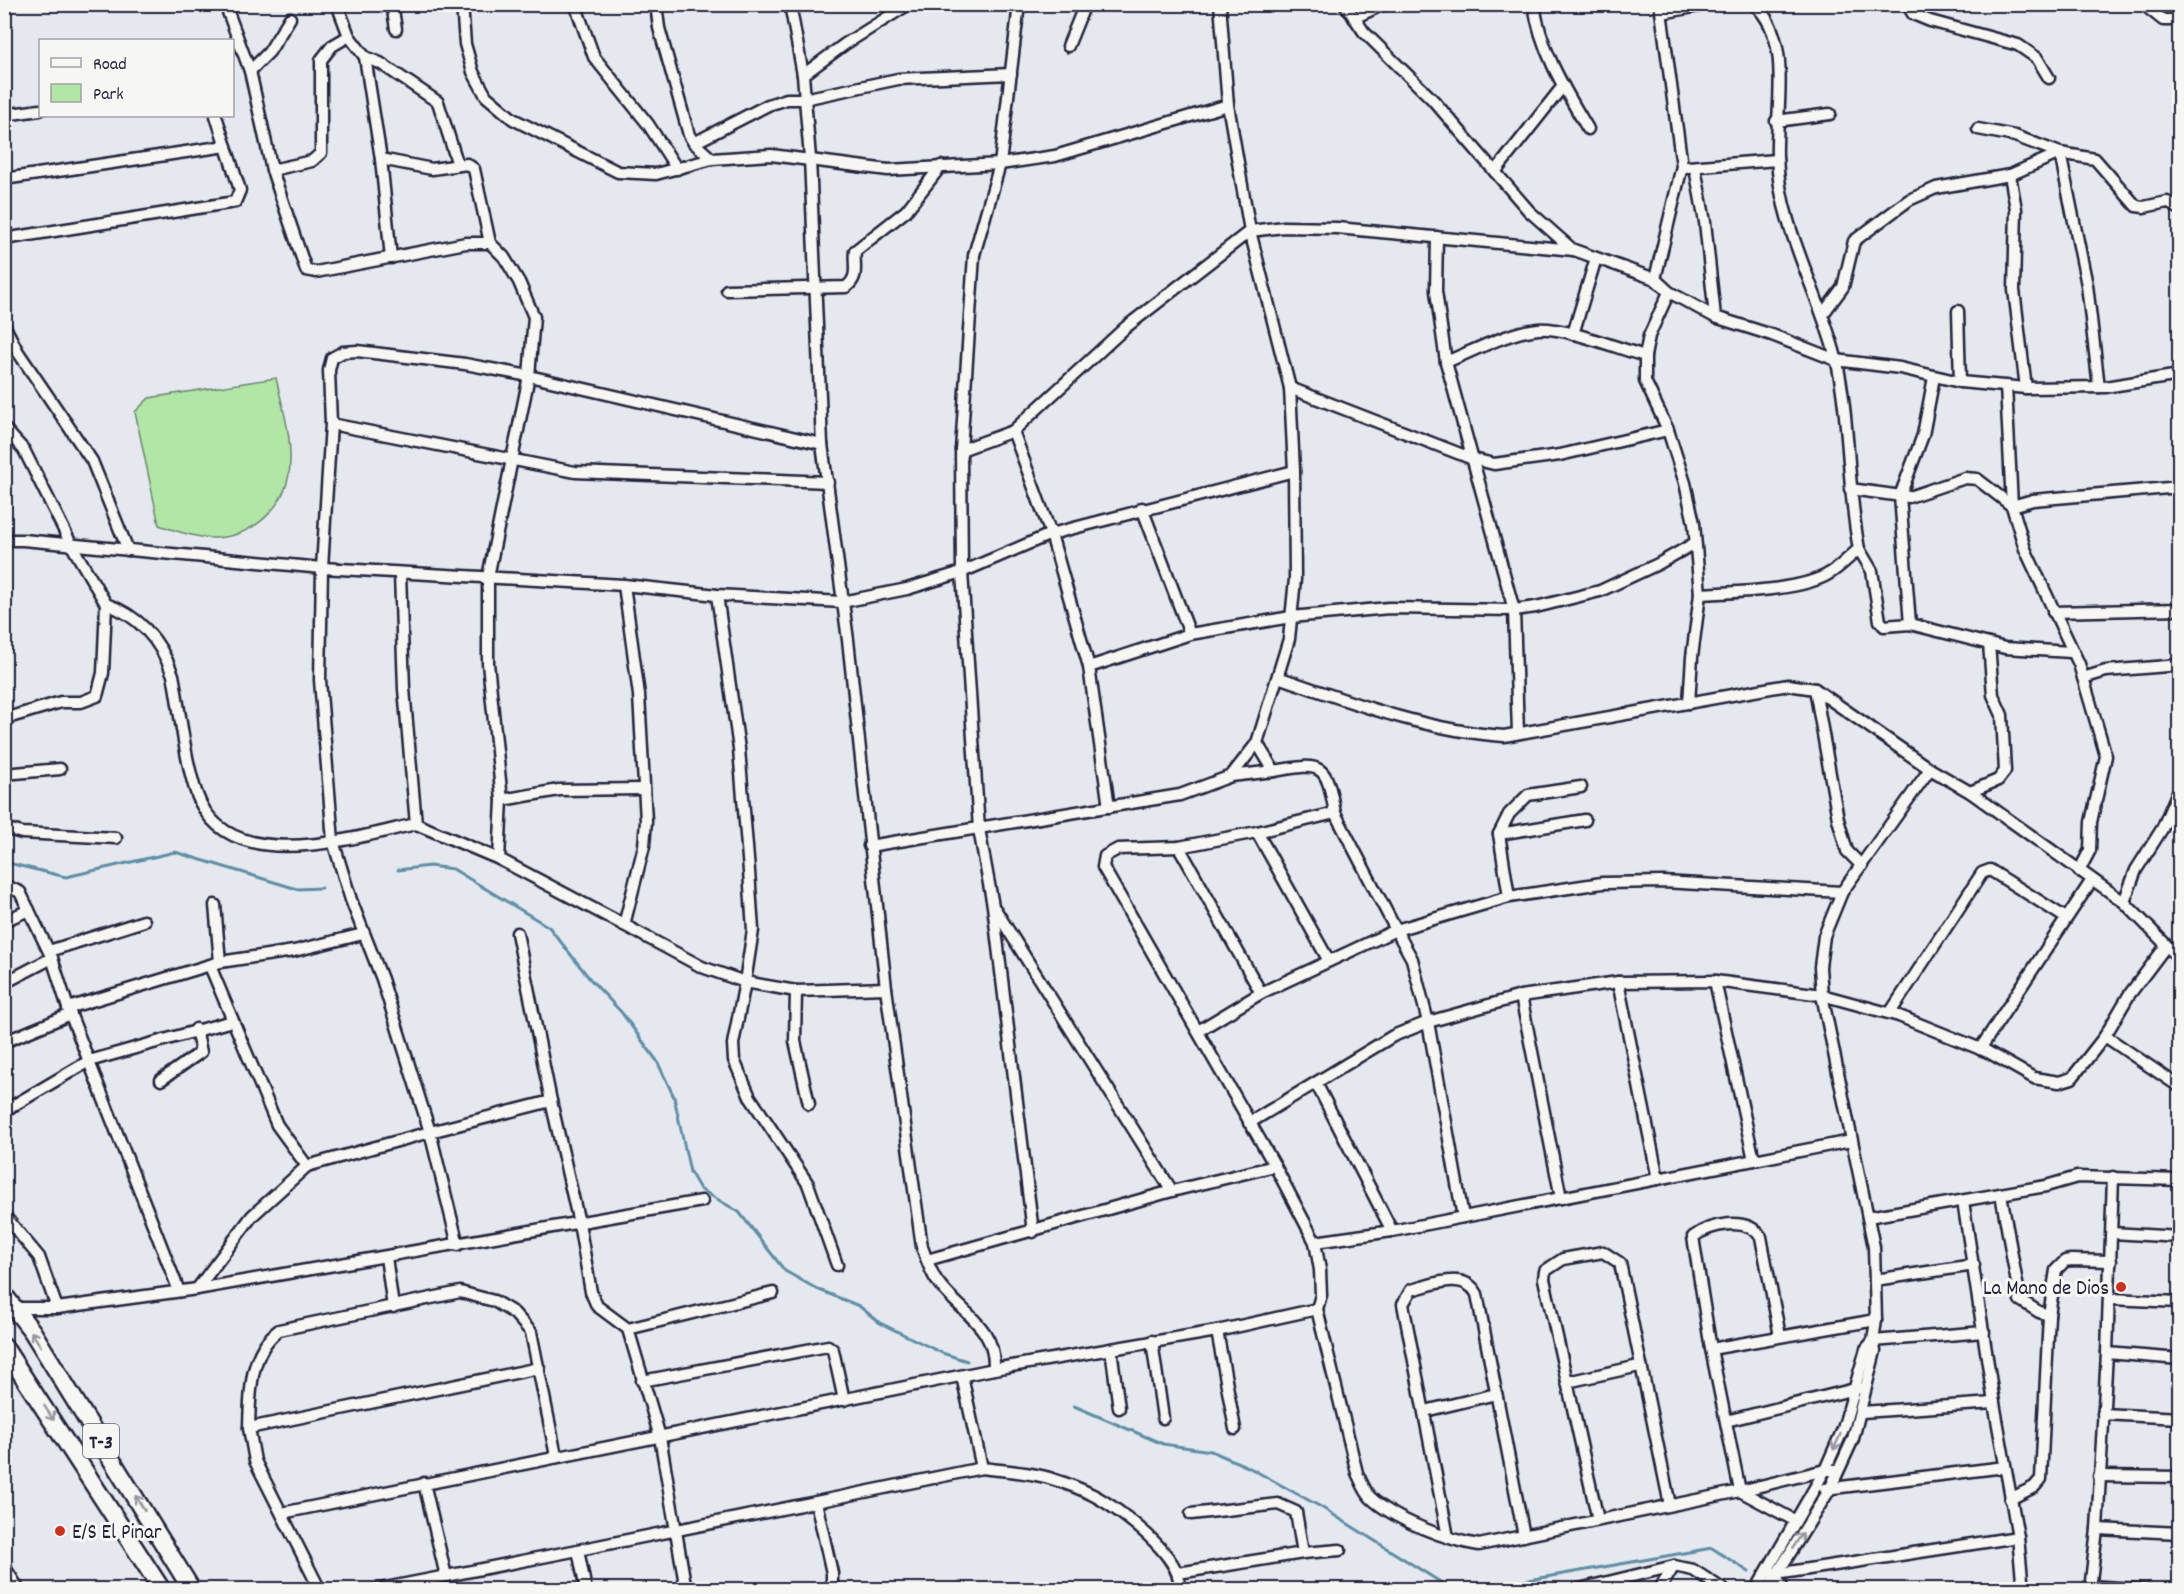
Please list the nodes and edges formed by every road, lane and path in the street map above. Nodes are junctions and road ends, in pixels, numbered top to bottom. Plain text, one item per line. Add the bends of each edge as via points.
1 (225, 4) edge
2 (329, 4) edge
3 (392, 4) edge
4 (462, 4) edge
5 (575, 4) edge
6 (656, 4) edge
7 (790, 4) edge
8 (886, 4) edge
9 (909, 4) edge
10 (1019, 4) edge
11 (1085, 4) edge
12 (1220, 4) edge
13 (1345, 4) edge
14 (1384, 4) edge
15 (1534, 4) edge
16 (1710, 4) edge
17 (1754, 4) edge
18 (1907, 4) edge
19 (2143, 4) edge
20 (338, 8) edge
21 (1661, 9) edge
22 (892, 15) junction
23 (290, 18) dead end
24 (1354, 18) junction
25 (2180, 20) edge
26 (396, 29) dead end
27 (349, 36) junction
28 (1068, 46) dead end
29 (365, 57) junction
30 (250, 71) junction
31 (1011, 74) junction
32 (803, 75) junction
33 (2049, 78) dead end
34 (1563, 86) junction
35 (804, 99) junction
36 (1228, 105) junction
37 (39, 110) edge
38 (1830, 114) dead end
39 (4, 115) edge
40 (216, 117) edge
41 (1776, 121) junction
42 (1588, 129) dead end
43 (1978, 129) dead end
44 (693, 143) junction
45 (226, 146) junction
46 (2060, 153) junction
47 (810, 158) junction
48 (381, 159) junction
49 (712, 159) junction
50 (1777, 160) junction
51 (1000, 164) junction
52 (458, 165) junction
53 (941, 166) junction
54 (1682, 166) junction
55 (1695, 168) junction
56 (677, 169) junction
57 (272, 170) junction
58 (1495, 172) junction
59 (2010, 175) junction
60 (4, 179) edge
61 (2180, 209) edge
62 (1250, 231) junction
63 (1437, 237) junction
64 (4, 239) edge
65 (490, 243) junction
66 (1574, 250) junction
67 (391, 258) junction
68 (1596, 258) junction
69 (1655, 279) junction
70 (727, 290) dead end
71 (815, 290) junction
72 (1669, 292) junction
73 (1958, 311) dead end
74 (1823, 314) junction
75 (1715, 317) junction
76 (4, 325) edge
77 (1573, 334) junction
78 (1645, 356) junction
79 (1836, 360) junction
80 (1446, 362) junction
81 (2180, 375) edge
82 (530, 376) junction
83 (1934, 376) junction
84 (1960, 382) junction
85 (2006, 386) junction
86 (2099, 387) junction
87 (1290, 388) junction
88 (2026, 388) junction
89 (331, 424) junction
90 (4, 428) edge
91 (1668, 430) junction
92 (1013, 431) junction
93 (822, 444) junction
94 (961, 450) junction
95 (511, 459) junction
96 (1473, 459) junction
97 (1294, 471) junction
98 (828, 482) junction
99 (2180, 487) edge
100 (1850, 489) junction
101 (1900, 496) junction
102 (2012, 506) junction
103 (1142, 508) junction
104 (1051, 534) junction
105 (4, 540) edge
106 (1695, 543) junction
107 (72, 546) junction
108 (1859, 549) junction
109 (128, 550) junction
110 (322, 568) junction
111 (962, 572) junction
112 (400, 573) junction
113 (488, 577) junction
114 (624, 585) junction
115 (1700, 594) junction
116 (717, 595) junction
117 (842, 602) junction
118 (106, 604) junction
119 (2180, 609) edge
120 (1514, 610) junction
121 (2053, 612) junction
122 (1291, 617) junction
123 (1910, 624) junction
124 (1190, 634) junction
125 (1989, 644) junction
126 (2071, 652) junction
127 (2180, 665) edge
128 (1089, 667) junction
129 (1278, 677) junction
130 (2083, 678) junction
131 (1815, 689) junction
132 (1689, 703) junction
133 (4, 719) edge
134 (1518, 733) junction
135 (1257, 743) junction
136 (60, 769) dead end
137 (1930, 769) junction
138 (1274, 771) junction
139 (4, 774) edge
140 (1230, 776) junction
141 (1581, 787) dead end
142 (2180, 787) edge
143 (644, 789) junction
144 (1970, 792) junction
145 (502, 800) junction
146 (1109, 807) junction
147 (1335, 813) junction
148 (1585, 820) dead end
149 (416, 824) junction
150 (4, 828) edge
151 (979, 829) junction
152 (1257, 832) junction
153 (1499, 834) junction
154 (116, 837) dead end
155 (333, 841) junction
156 (869, 846) junction
157 (1179, 847) junction
158 (499, 859) junction
159 (1862, 866) junction
160 (2079, 871) junction
161 (2092, 880) junction
162 (4, 885) edge
163 (1842, 892) junction
164 (1509, 897) junction
165 (2124, 902) junction
166 (215, 905) dead end
167 (993, 906) junction
168 (29, 910) junction
169 (2066, 918) junction
170 (4, 921) edge
171 (144, 921) dead end
172 (624, 925) junction
173 (1396, 930) junction
174 (517, 933) dead end
175 (363, 934) junction
176 (2166, 946) junction
177 (51, 955) junction
178 (2180, 959) edge
179 (1329, 961) junction
180 (215, 964) junction
181 (1715, 981) junction
182 (745, 982) junction
183 (1618, 982) junction
184 (4, 983) edge
185 (886, 988) junction
186 (796, 991) junction
187 (1261, 993) junction
188 (1822, 995) junction
189 (1521, 996) junction
190 (69, 1011) junction
191 (1890, 1013) junction
192 (232, 1021) junction
193 (1428, 1022) junction
194 (196, 1029) junction
195 (1198, 1031) junction
196 (2105, 1036) junction
197 (4, 1042) edge
198 (1980, 1049) junction
199 (89, 1061) junction
200 (161, 1080) dead end
201 (1316, 1083) junction
202 (2180, 1087) edge
203 (551, 1101) junction
204 (809, 1104) dead end
205 (4, 1111) edge
206 (1249, 1123) junction
207 (430, 1132) junction
208 (1851, 1141) junction
209 (1754, 1160) junction
210 (307, 1166) junction
211 (1275, 1166) junction
212 (2113, 1177) junction
213 (1658, 1179) junction
214 (2180, 1180) edge
215 (1172, 1191) junction
216 (2001, 1194) junction
217 (1561, 1198) junction
218 (702, 1201) dead end
219 (1963, 1202) junction
220 (4, 1215) edge
221 (1868, 1216) junction
222 (1463, 1217) junction
223 (579, 1223) junction
224 (1392, 1231) junction
225 (1033, 1232) junction
226 (2112, 1233) junction
227 (2180, 1237) edge
228 (1315, 1242) junction
229 (458, 1245) junction
230 (386, 1257) junction
231 (927, 1260) junction
232 (2111, 1261) junction
233 (837, 1265) dead end
234 (1974, 1265) junction
235 (1875, 1280) junction
236 (197, 1289) junction
237 (179, 1291) junction
238 (773, 1293) dead end
239 (2110, 1299) junction
240 (10, 1301) edge
241 (2180, 1302) edge
242 (393, 1307) junction
243 (57, 1308) junction
244 (1317, 1309) junction
245 (2049, 1315) junction
246 (1876, 1320) junction
247 (628, 1329) junction
248 (1217, 1331) junction
249 (1984, 1332) junction
250 (1780, 1336) junction
251 (1152, 1341) junction
252 (1873, 1341) junction
253 (4, 1347) edge
254 (1111, 1349) junction
255 (1711, 1349) junction
256 (2107, 1353) junction
257 (2180, 1359) edge
258 (1639, 1366) junction
259 (539, 1368) junction
260 (994, 1369) junction
261 (962, 1376) junction
262 (642, 1381) junction
263 (1567, 1382) junction
264 (1861, 1389) junction
265 (1496, 1394) junction
266 (844, 1400) junction
267 (1994, 1403) junction
268 (1119, 1408) dead end
269 (1425, 1411) junction
270 (1862, 1412) junction
271 (2103, 1414) junction
272 (1163, 1418) dead end
273 (2180, 1418) edge
274 (1726, 1421) junction
275 (249, 1428) junction
276 (1235, 1429) dead end
277 (660, 1437) junction
278 (556, 1456) junction
279 (2005, 1467) junction
280 (982, 1468) junction
281 (1825, 1470) junction
282 (1837, 1470) junction
283 (2099, 1476) junction
284 (2180, 1477) edge
285 (424, 1483) junction
286 (1816, 1489) junction
287 (1830, 1489) junction
288 (1740, 1491) junction
289 (2010, 1499) junction
290 (816, 1502) junction
291 (1670, 1505) junction
292 (282, 1513) junction
293 (1191, 1514) dead end
294 (1598, 1520) junction
295 (1794, 1520) junction
296 (674, 1529) junction
297 (2097, 1529) junction
298 (2180, 1533) edge
299 (1524, 1536) junction
300 (1448, 1537) junction
301 (2018, 1537) junction
302 (578, 1550) junction
303 (1340, 1550) dead end
304 (1303, 1552) junction
305 (4, 1566) edge
306 (1674, 1566) junction
307 (1772, 1572) junction
308 (1178, 1573) junction
309 (446, 1576) junction
310 (2090, 1588) edge
311 (19, 1590) edge
312 (162, 1590) edge
313 (192, 1590) edge
314 (320, 1590) edge
315 (375, 1590) edge
316 (586, 1590) edge
317 (686, 1590) edge
318 (828, 1590) edge
319 (1179, 1590) edge
320 (1575, 1590) edge
321 (1659, 1590) edge
322 (1724, 1590) edge
323 (1756, 1590) edge
324 (1767, 1590) edge
325 (1784, 1590) edge
326 (2023, 1590) edge
327 (2146, 1590) edge

1 - 30 street
2 - 20 street
3 - 26 street
4 - 56 street via 472,72 486,96 513,118 618,172 656,174
5 - 56 street via 594,57 648,124
6 - 44 street via 659,28
7 - 32 street
8 - 22 street
9 - 22 street
10 - 31 street
11 - 28 street
12 - 36 street
13 - 24 street
14 - 24 street
15 - 34 street via 1536,23
16 - 21 street
17 - 41 street via 1780,50
18 - 33 street via 1912,14 1930,21 2018,45 2037,58
19 - 25 street via 2163,20
20 - 27 street
21 - 54 street
22 - 32 street
23 - 30 street via 269,52
24 - 58 street
27 - 29 street
27 - 57 street via 332,46 321,60 321,153 312,161
29 - 48 street
29 - 52 street via 438,102
30 - 57 street
31 - 35 street via 898,79
31 - 51 street
32 - 35 street
34 - 42 street
34 - 58 street
35 - 44 street via 768,105
35 - 47 street
36 - 51 street via 1056,156
36 - 62 street
37 - 39 street
38 - 41 street
40 - 45 street
41 - 50 street
43 - 46 street via 2015,136
44 - 49 street
45 - 60 street
45 - 64 street via 240,190 235,202
46 - 59 street
46 - 61 street via 2096,159 2136,206 2167,202
46 - 86 street via 2087,285
47 - 49 street via 771,155
47 - 53 street via 888,170
47 - 71 street
48 - 52 street via 432,169
48 - 67 street
49 - 56 street
50 - 55 street
50 - 74 street via 1788,218
51 - 53 street
51 - 94 street via 974,255
52 - 65 street via 467,164 474,170
53 - 71 street via 906,211 855,250 853,282 846,287
54 - 55 street
54 - 69 street
55 - 75 street
57 - 67 street via 306,270 316,272
58 - 66 street via 1529,211
59 - 74 street via 1921,193 1859,236 1852,248 1843,288
59 - 88 street via 2016,209 2014,290
62 - 63 street via 1337,228
62 - 87 street
62 - 92 street via 1125,327
63 - 66 street
63 - 80 street via 1436,291
65 - 67 street via 466,243
65 - 82 street via 519,282 534,317
66 - 68 street
68 - 69 street
68 - 77 street
69 - 72 street
70 - 71 street
71 - 93 street
72 - 75 street
72 - 78 street via 1649,336
73 - 84 street
74 - 79 street
75 - 79 street
76 - 109 street via 92,461
77 - 78 street
77 - 80 street via 1537,329
78 - 91 street via 1645,381
79 - 83 street
79 - 100 street
80 - 96 street
81 - 86 street
82 - 89 street via 465,364 343,352 332,358 329,370
82 - 93 street
82 - 95 street
83 - 84 street
83 - 101 street via 1923,435
84 - 85 street
85 - 88 street
85 - 102 street
86 - 88 street
87 - 96 street
87 - 97 street
89 - 95 street
89 - 110 street
90 - 107 street via 24,450
91 - 96 street via 1560,455 1494,464
91 - 106 street via 1685,483
92 - 94 street
92 - 104 street
93 - 98 street
94 - 111 street
95 - 98 street via 575,472
95 - 113 street
96 - 120 street
97 - 103 street
97 - 122 street via 1295,579
98 - 117 street
99 - 102 street via 2044,499
100 - 101 street
100 - 108 street
101 - 102 street via 1909,497 1965,478 1977,479
101 - 123 street
102 - 121 street via 2025,549
103 - 104 street
103 - 124 street
104 - 111 street
104 - 128 street
105 - 107 street
106 - 115 street
106 - 120 street via 1600,591
107 - 109 street
107 - 118 street
108 - 115 street via 1829,575 1804,583
108 - 123 street via 1872,571 1881,623 1886,627
109 - 110 street
110 - 112 street
110 - 155 street via 320,680
111 - 117 street via 907,590
111 - 151 street
112 - 113 street
112 - 149 street
113 - 114 street
113 - 145 street via 488,663
114 - 116 street
114 - 143 street via 639,695
115 - 132 street
116 - 117 street
116 - 182 street via 740,749 750,883 753,930
117 - 156 street
118 - 133 street via 103,673 97,696
118 - 155 street via 123,610 140,623 158,640 167,658 194,782 211,820 231,834 259,845
119 - 121 street
120 - 122 street via 1389,608
120 - 134 street
121 - 126 street
122 - 124 street
122 - 129 street
123 - 125 street
124 - 128 street
125 - 126 street
125 - 144 street via 1993,695 2002,715 2005,771 1998,780
126 - 130 street
127 - 130 street via 2106,671
128 - 146 street
129 - 134 street via 1358,705 1475,734
129 - 135 street
130 - 160 street via 2106,756 2091,822 2090,850
131 - 132 street via 1788,685
131 - 137 street
131 - 159 street via 1838,819 1847,851
132 - 134 street
135 - 138 street
135 - 140 street
136 - 139 street
137 - 144 street
137 - 159 street
138 - 140 street
138 - 147 street via 1306,765 1318,768 1329,777
140 - 146 street via 1180,795
141 - 153 street via 1528,795 1509,814
142 - 165 street via 2162,829 2136,870
143 - 145 street via 565,790
143 - 172 street via 644,846
144 - 160 street
145 - 158 street
146 - 151 street
147 - 152 street
147 - 173 street
148 - 153 street
149 - 155 street
149 - 158 street
150 - 154 street via 22,833
151 - 156 street
151 - 167 street
152 - 157 street
152 - 179 street
153 - 164 street
155 - 175 street
156 - 185 street
157 - 187 street
157 - 195 street via 1118,849 1105,856 1103,867
158 - 172 street
159 - 163 street
160 - 161 street
161 - 165 street
161 - 169 street
162 - 168 street via 20,892
163 - 164 street via 1663,882 1602,883
163 - 188 street via 1824,936
164 - 173 street
165 - 176 street
166 - 180 street
167 - 215 street
167 - 225 street
168 - 170 street
168 - 177 street
169 - 191 street via 1990,870 1982,873
169 - 198 street
171 - 177 street
172 - 182 street via 702,967
173 - 179 street
173 - 193 street via 1412,959
174 - 203 street
175 - 180 street
175 - 207 street via 382,979
176 - 178 street
176 - 196 street via 2129,994
177 - 184 street
177 - 190 street
179 - 187 street
180 - 190 street
180 - 192 street
181 - 183 street
181 - 188 street
181 - 209 street
182 - 186 street
182 - 233 street via 733,1044 734,1060 750,1097 808,1184
183 - 189 street
183 - 213 street
185 - 186 street
185 - 231 street via 922,1247
186 - 204 street via 795,1041
187 - 195 street
188 - 191 street
188 - 208 street
189 - 193 street
189 - 217 street
190 - 197 street
190 - 199 street
191 - 198 street
192 - 194 street
192 - 210 street via 278,1125
193 - 201 street via 1393,1036
193 - 222 street
194 - 199 street
194 - 200 street via 201,1052
195 - 206 street
196 - 198 street via 2072,1078 2059,1082 2034,1078
196 - 202 street
199 - 205 street
199 - 237 street
201 - 206 street
201 - 224 street
203 - 207 street
203 - 223 street
206 - 211 street
207 - 210 street
207 - 229 street
208 - 209 street
208 - 221 street
209 - 213 street
210 - 236 street via 252,1216
211 - 215 street
211 - 228 street
212 - 214 street
212 - 216 street via 2077,1177
212 - 226 street
213 - 217 street
215 - 225 street
216 - 219 street
216 - 245 street via 2020,1300
217 - 222 street
218 - 223 street
219 - 221 street
219 - 234 street
220 - 243 street via 39,1257
221 - 235 street
222 - 224 street
223 - 229 street
223 - 247 street via 597,1306
224 - 228 street
225 - 231 street
226 - 227 street
226 - 232 street
228 - 244 street via 1321,1295
229 - 230 street
230 - 236 street
230 - 242 street
231 - 260 street via 937,1281 988,1335
232 - 239 street
232 - 245 street via 2071,1260 2060,1265
234 - 235 street
234 - 249 street
235 - 246 street
236 - 237 street
237 - 243 street
238 - 247 street
239 - 241 street
239 - 256 street
240 - 243 street
313 -> 240 main road, T-3
242 - 259 street via 460,1292 494,1301 514,1313 531,1332
242 - 275 street via 279,1330 270,1337 250,1382
244 - 248 street
244 - 300 street via 1357,1473 1369,1496 1396,1515
245 - 289 street via 2041,1479
246 - 250 street
246 - 252 street
247 - 262 street
248 - 251 street
248 - 276 street
249 - 252 street
249 - 267 street
250 - 255 street
250 - 255 street via 1761,1237 1756,1229 1737,1223 1693,1237
251 - 254 street
251 - 272 street
252 - 264 street via 1875,1351
253 -> 312 main road, T-3
254 - 260 street
254 - 268 street
255 - 274 street
256 - 257 street
256 - 271 street
258 - 263 street
258 - 263 street via 1620,1263 1603,1252 1563,1260 1545,1271 1544,1279
258 - 291 street
259 - 275 street
259 - 278 street
260 - 261 street
261 - 266 street
261 - 280 street
262 - 266 street via 828,1346 833,1350
262 - 277 street
263 - 294 street
264 - 270 street
264 - 274 street
264 -> 281 street
265 - 269 street
265 - 269 street via 1477,1294 1472,1286 1461,1280 1411,1290 1403,1304
265 - 299 street
266 - 277 street
267 - 270 street
267 - 279 street
269 - 300 street
270 - 282 street
271 - 273 street
271 - 283 street
274 - 288 street
275 - 292 street via 255,1461
277 - 278 street
277 - 296 street
278 - 285 street
279 - 287 street
279 - 289 street
280 - 290 street
280 - 308 street via 1052,1479 1095,1496 1148,1534
281 - 282 street
281 - 286 street
281 - 288 street
282 - 287 street
283 - 284 street
283 - 297 street
285 - 292 street
285 - 309 street
286 - 287 street
286 - 295 street
307 -> 287 street
288 - 291 street
288 - 295 street
289 - 301 street
290 - 296 street
290 - 318 street via 832,1573
291 - 294 street
292 - 314 street
293 - 304 street via 1285,1505 1296,1512
294 - 299 street
295 - 307 street
296 - 302 street
296 - 317 street
297 - 298 street
297 - 310 street
299 - 300 street via 1479,1545
301 - 307 street
301 - 326 street
302 - 309 street
302 - 316 street
303 - 304 street
304 - 308 street
305 - 311 street
306 - 320 street
306 - 321 street
306 - 322 street via 1693,1570
307 - 323 street
307 - 324 street
307 - 325 street
308 - 319 street
309 - 315 street
310 - 327 street

